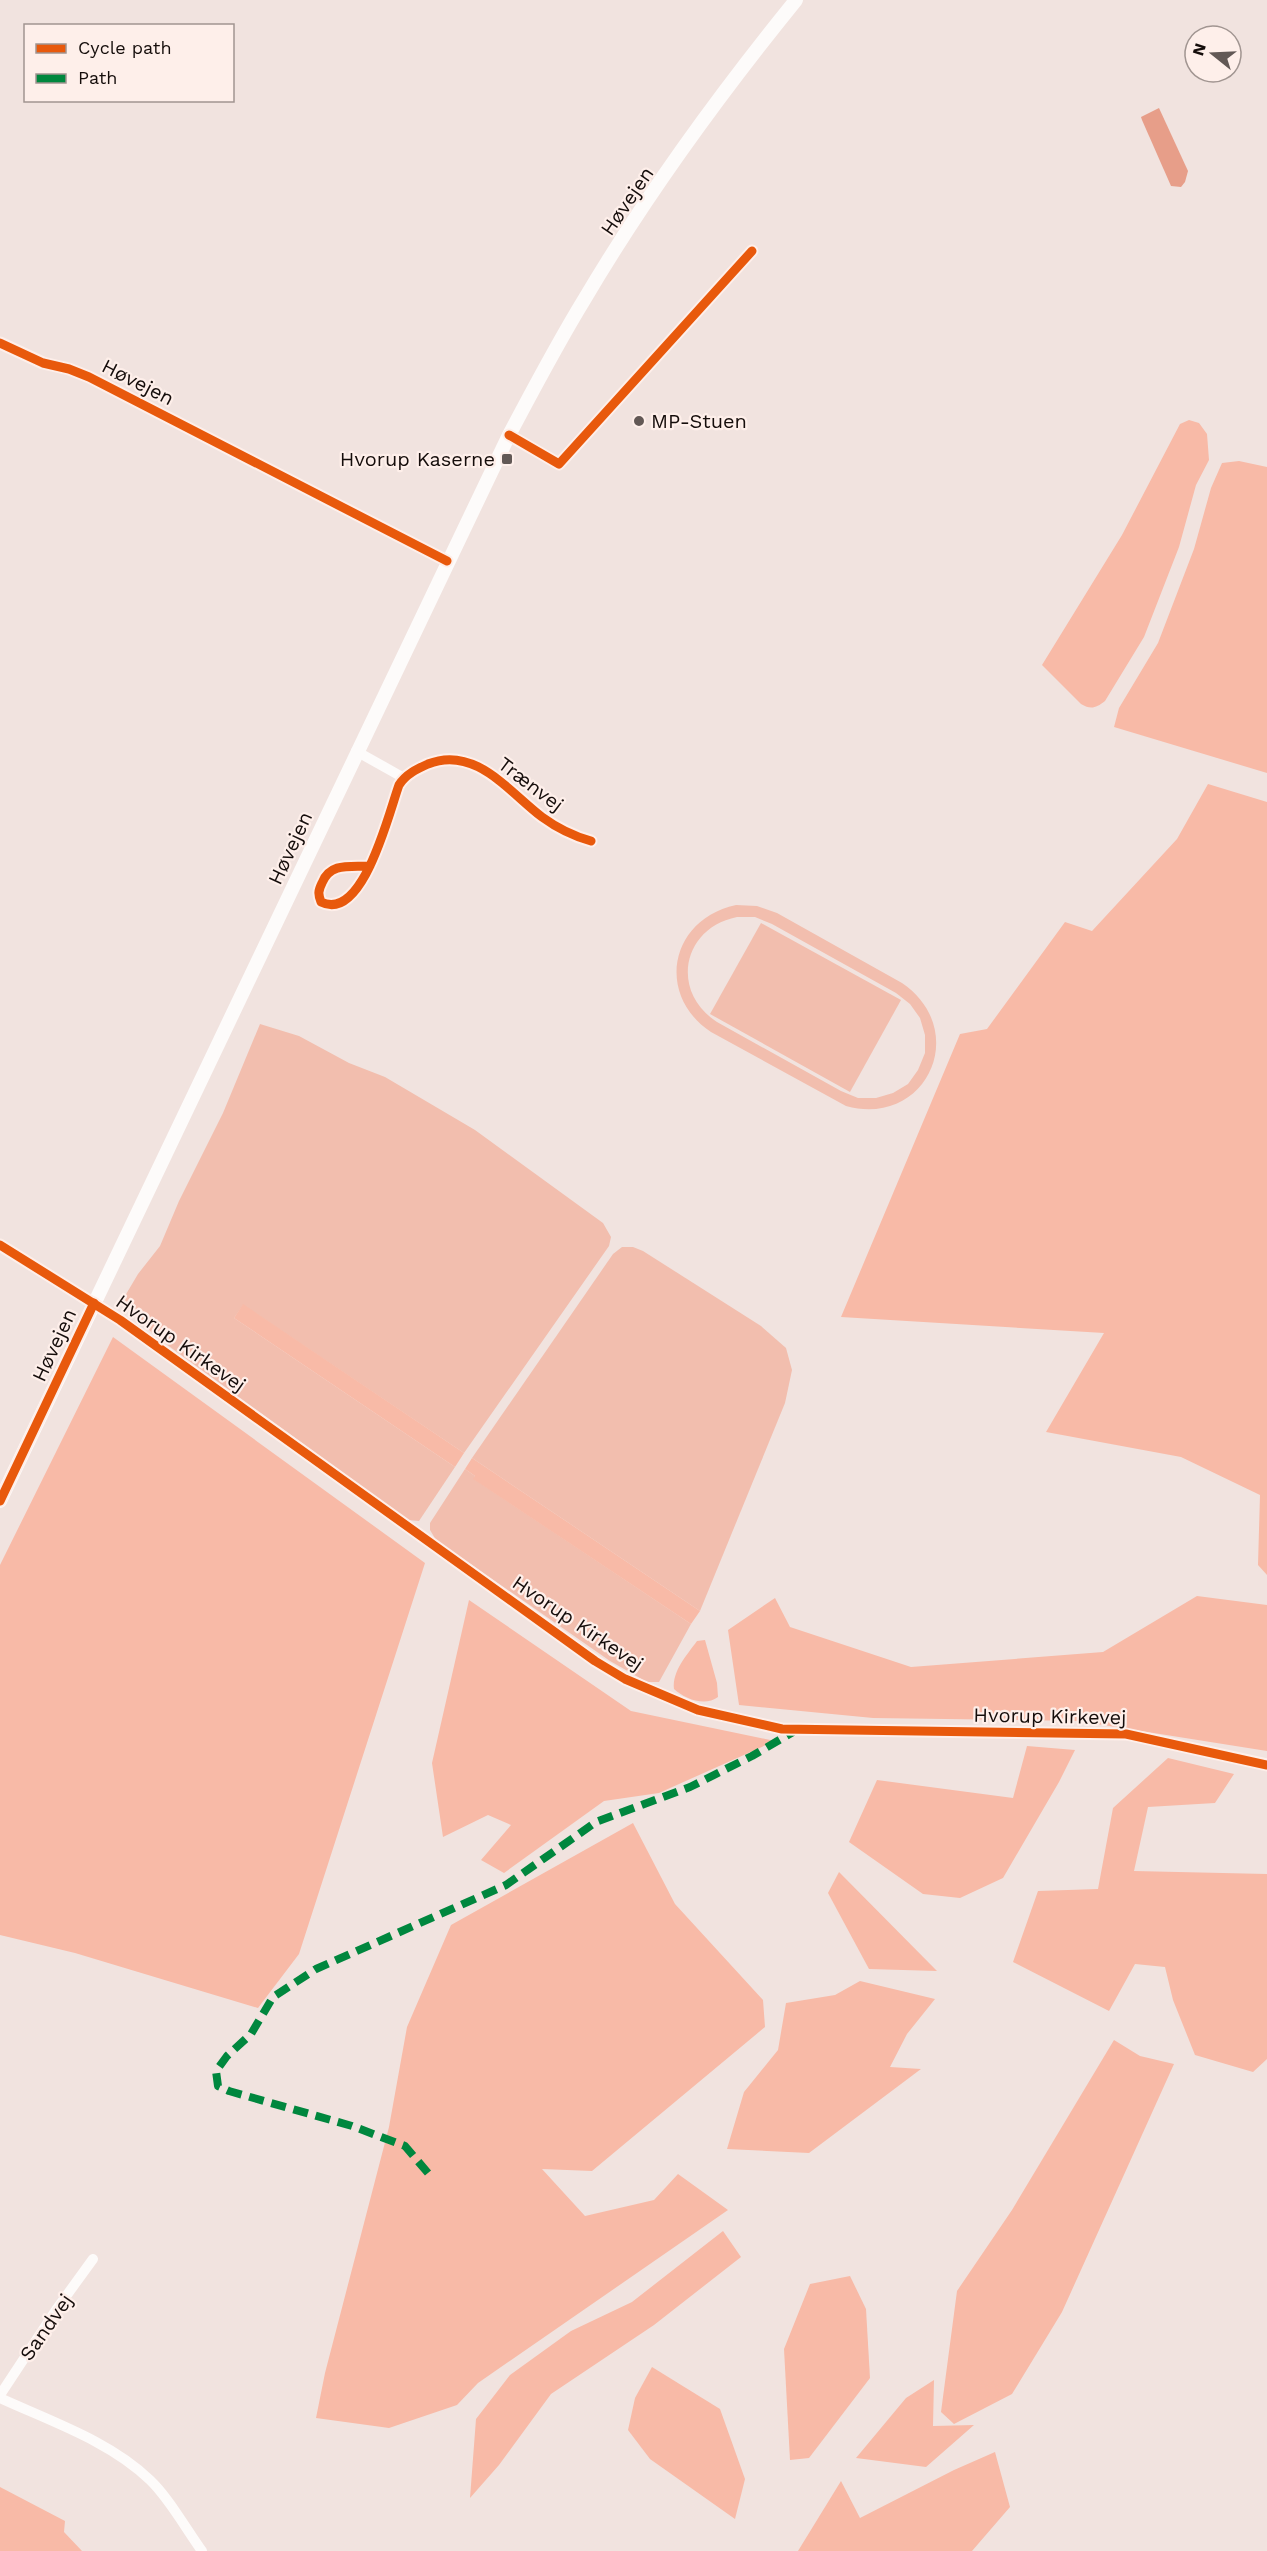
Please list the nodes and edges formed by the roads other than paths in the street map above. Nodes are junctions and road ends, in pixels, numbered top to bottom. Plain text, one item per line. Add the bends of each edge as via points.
1 (796, 0) edge
2 (752, 251) dead end
3 (0, 343) edge
4 (509, 435) junction
5 (447, 561) junction
6 (356, 751) junction
7 (404, 778) junction
8 (591, 841) dead end
9 (370, 866) junction
10 (0, 1245) edge
11 (94, 1304) junction
12 (0, 1501) edge
13 (1267, 1766) edge
14 (93, 2259) dead end
15 (0, 2396) edge
16 (202, 2551) edge

1 - 4 main road, Høvejen via 639,212 584,300
2 - 4 street via 559,464
3 - 5 street, Høvejen via 43,363 89,377
4 - 5 main road, Høvejen
5 - 6 main road, Høvejen
6 - 7 street
6 - 11 main road, Høvejen
7 - 8 street, Trænvej via 435,762 470,762 543,818
7 - 9 street
9 - 9 street via 350,899 329,906 321,902 318,893 330,870
10 - 11 street, Høvejen
11 - 12 main road, Høvejen
11 - 13 street, Hvorup Kirkevej via 595,1661 698,1710 796,1730 1126,1734
14 - 15 street, Sandvej
15 - 16 street via 132,2464 152,2481

